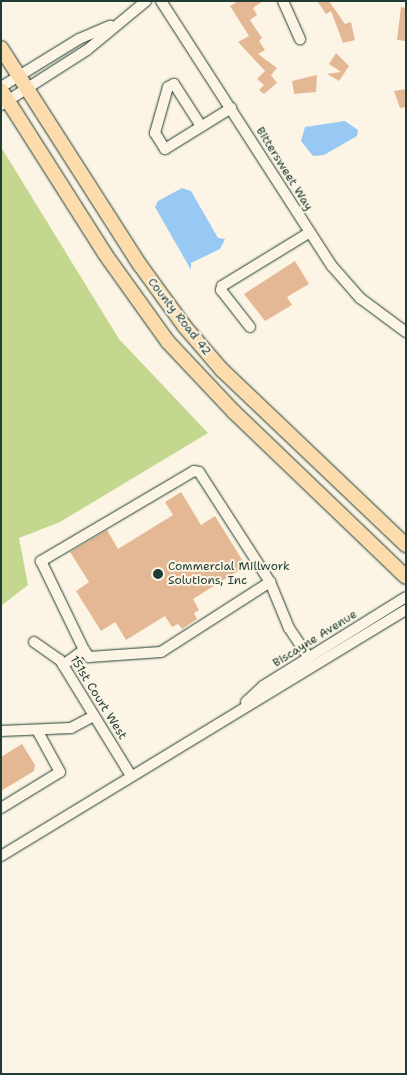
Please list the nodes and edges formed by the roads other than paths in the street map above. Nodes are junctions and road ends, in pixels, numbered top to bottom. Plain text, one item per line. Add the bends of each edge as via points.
1 (146, 1) edge
2 (161, 1) edge
3 (283, 1) edge
4 (118, 23) junction
5 (300, 39) dead end
6 (1, 48) edge
7 (19, 76) junction
8 (28, 89) junction
9 (3, 96) edge
10 (231, 108) junction
11 (201, 126) junction
12 (310, 232) junction
13 (250, 326) dead end
14 (406, 332) edge
15 (406, 545) edge
16 (406, 576) edge
17 (270, 582) junction
18 (406, 597) edge
19 (406, 610) edge
20 (34, 642) dead end
21 (84, 650) junction
22 (309, 658) junction
23 (62, 665) junction
24 (242, 706) junction
25 (94, 716) junction
26 (37, 730) junction
27 (1, 732) edge
28 (132, 776) junction
29 (1, 808) edge
30 (1, 856) edge

1 - 4 street
2 - 10 street, Bittersweet Way
3 - 5 street
4 - 7 street via 79,39
4 - 8 street via 87,50
6 - 7 highway, County Road 42
7 - 8 highway, County Road 42
7 - 9 street
8 - 9 street
8 - 15 highway, County Road 42 via 140,265 185,327 222,370
9 - 16 highway, County Road 42 via 110,262 168,342 234,412
10 - 11 street
10 - 12 street, Bittersweet Way
11 - 11 street via 165,149 155,133 168,88 174,84
12 - 13 street via 222,286 220,290
12 - 14 street, Bittersweet Way via 352,290
17 - 21 street via 160,652 90,657
17 - 21 street via 199,472 194,470 41,561
17 - 22 street via 285,620
18 - 22 street, Biscayne Avenue
19 - 24 street, Biscayne Avenue via 272,695
20 - 23 street, 151st Court West via 47,648
21 - 23 street
22 - 24 street, Biscayne Avenue via 263,686
23 - 25 street, 151st Court West
24 - 28 street, Biscayne Avenue
25 - 26 street via 71,728
25 - 28 street, 151st Court West
26 - 27 street
26 - 29 street via 60,772
28 - 30 street, Biscayne Avenue

